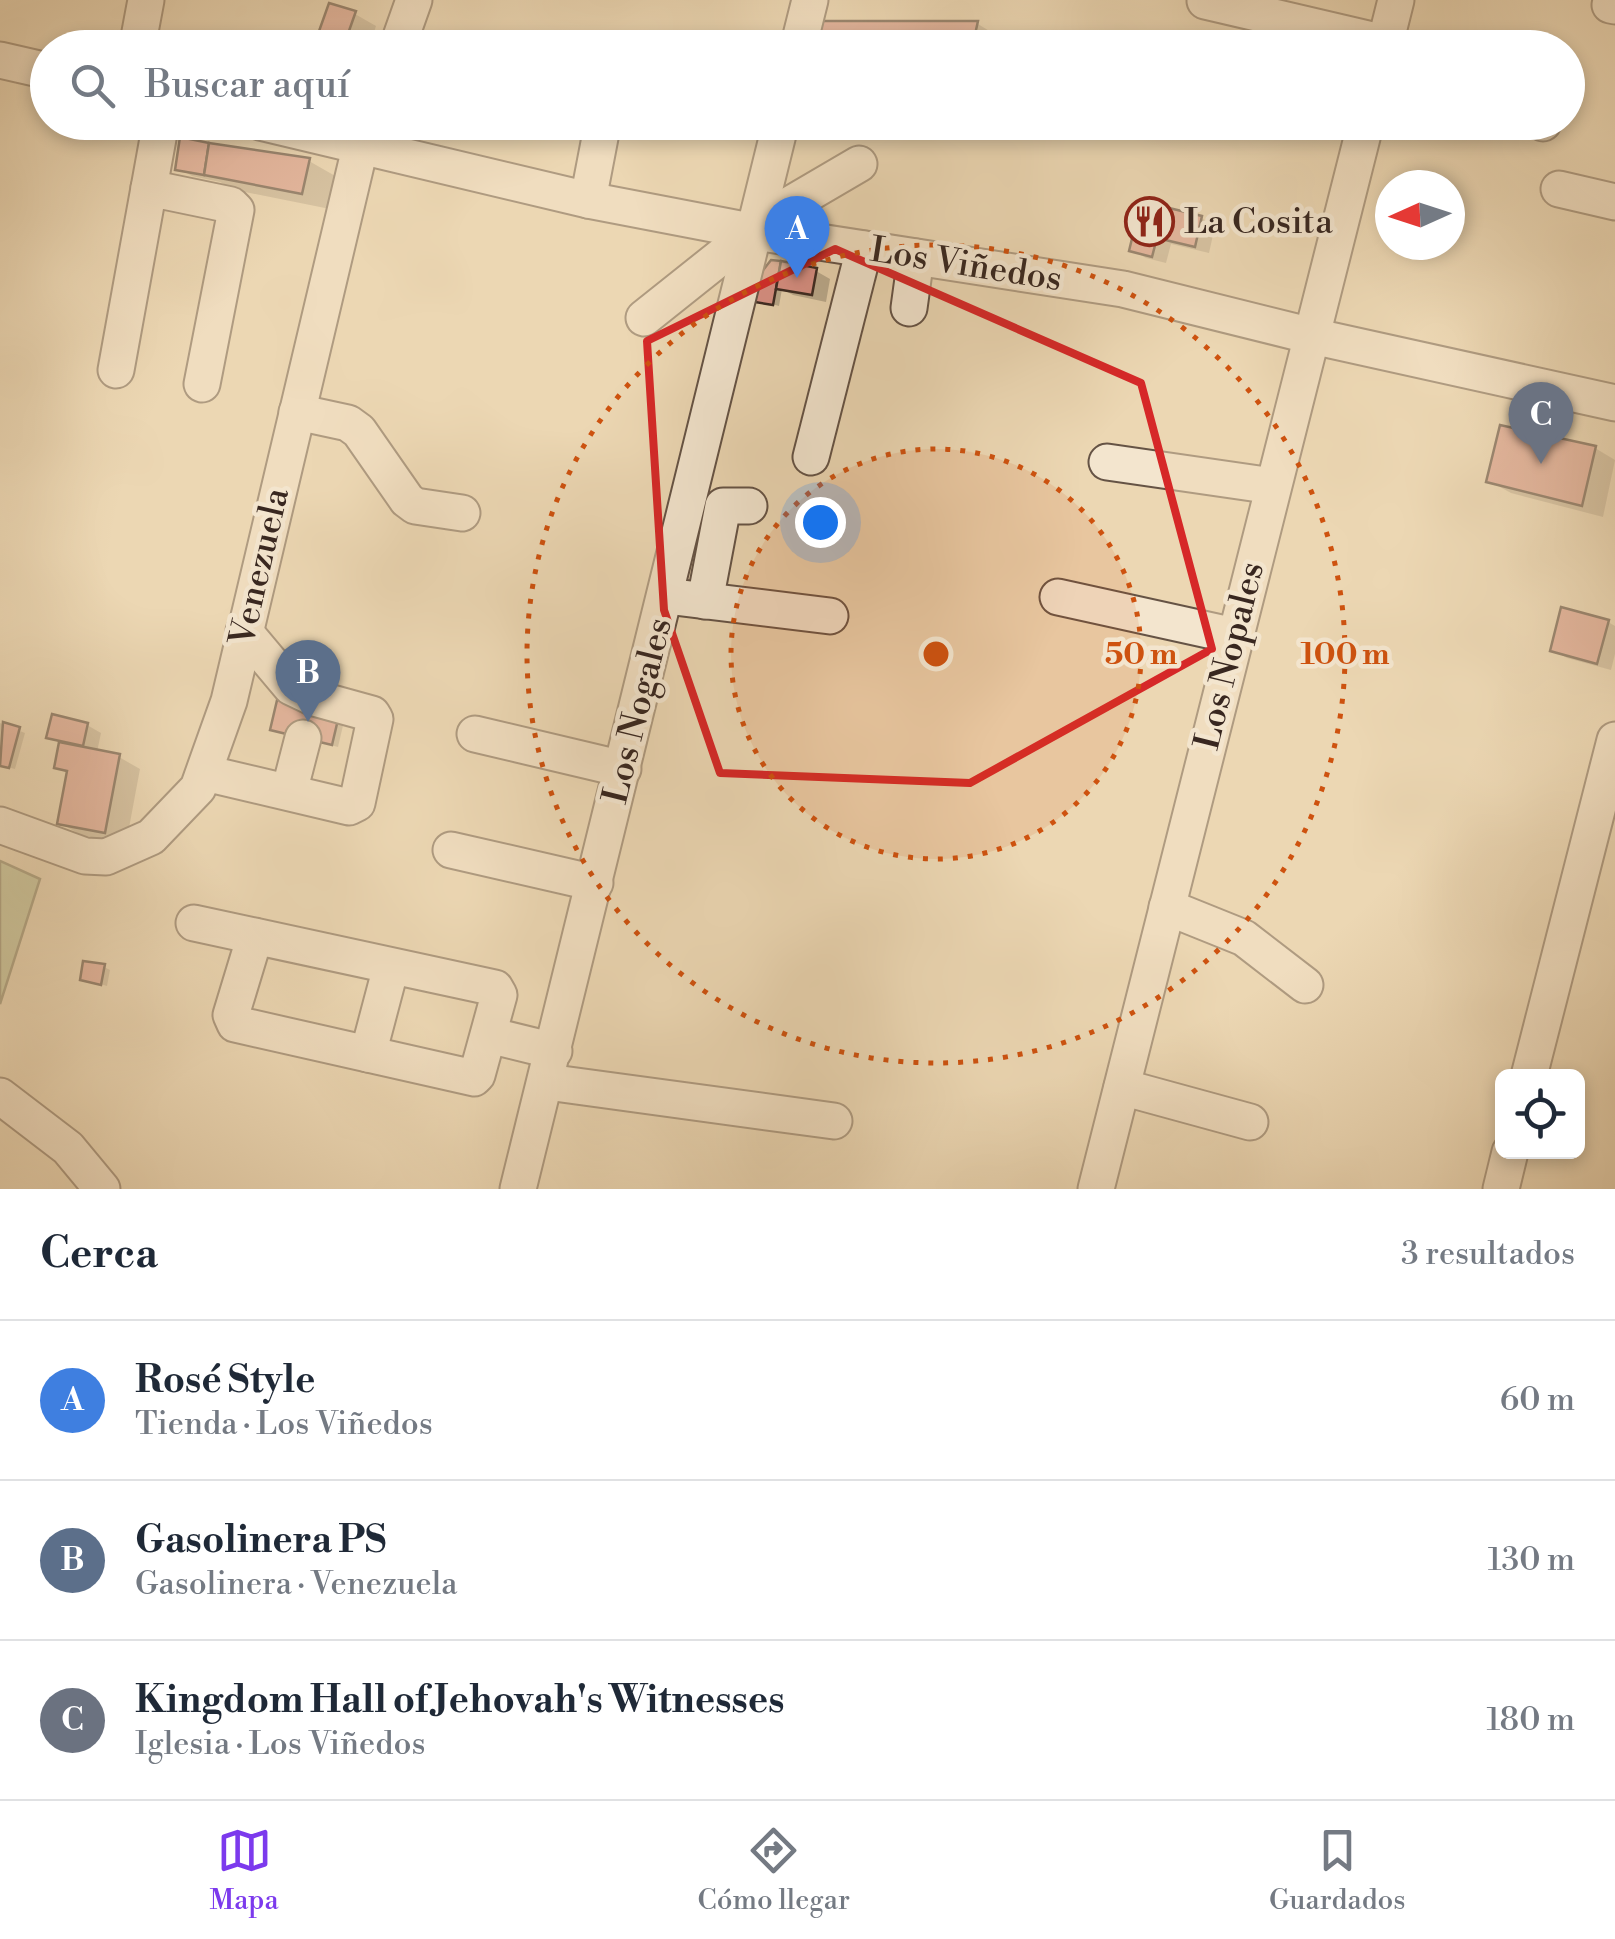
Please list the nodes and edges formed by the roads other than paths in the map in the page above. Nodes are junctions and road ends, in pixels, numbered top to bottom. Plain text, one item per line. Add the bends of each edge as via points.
1 (146, 0) edge
2 (414, 0) edge
3 (810, 0) edge
4 (1396, 0) edge
5 (1205, 1) edge
6 (140, 30) edge
7 (403, 30) edge
8 (802, 30) edge
9 (1324, 30) edge
10 (1389, 30) edge
11 (0, 60) edge
12 (30, 67) edge
13 (158, 140) edge
14 (364, 140) edge
15 (382, 140) edge
16 (600, 140) edge
17 (776, 140) edge
18 (1361, 140) edge
19 (859, 164) dead end
20 (149, 188) junction
21 (1560, 189) dead end
22 (588, 200) junction
23 (1615, 202) edge
24 (754, 232) junction
25 (864, 249) junction
26 (916, 257) junction
27 (909, 308) dead end
28 (644, 318) dead end
29 (1312, 336) junction
30 (116, 370) dead end
31 (202, 384) dead end
32 (1614, 404) edge
33 (297, 412) junction
34 (811, 456) dead end
35 (1106, 462) dead end
36 (1273, 486) junction
37 (748, 506) dead end
38 (462, 513) dead end
39 (666, 596) junction
40 (1058, 597) dead end
41 (706, 601) junction
42 (830, 616) dead end
43 (244, 631) junction
44 (1235, 636) junction
45 (310, 714) junction
46 (475, 734) dead end
47 (1615, 744) edge
48 (623, 769) junction
49 (205, 774) junction
50 (289, 792) junction
51 (0, 824) edge
52 (451, 850) dead end
53 (595, 883) junction
54 (1166, 907) junction
55 (194, 923) dead end
56 (254, 936) junction
57 (391, 967) junction
58 (1305, 984) dead end
59 (490, 1034) junction
60 (368, 1054) junction
61 (550, 1066) junction
62 (1532, 1069) edge
63 (1122, 1087) junction
64 (0, 1096) edge
65 (834, 1121) dead end
66 (1250, 1122) dead end
67 (1508, 1159) edge
68 (102, 1189) edge
69 (518, 1189) edge
70 (1096, 1189) edge
71 (1501, 1189) edge

1 - 6 street
2 - 7 street
3 - 8 street
4 - 10 street
5 - 9 street
11 - 12 street
13 - 20 street
14 - 33 street, Venezuela
15 - 22 street, Los Viñedos
16 - 22 street
17 - 24 street, Los Nogales
18 - 29 street, Los Nopales
19 - 24 street
20 - 30 street
20 - 31 street via 236,210
21 - 23 street
22 - 24 street, Los Viñedos
24 - 25 street, Los Viñedos
24 - 28 street
24 - 39 street, Los Nogales
25 - 26 street, Los Viñedos
25 - 34 street
26 - 27 street
26 - 29 street, Los Viñedos via 1123,289
29 - 32 street, Los Viñedos
29 - 36 street, Los Nopales
33 - 38 street via 360,431 415,506
33 - 43 street, Venezuela
35 - 36 street
36 - 44 street, Los Nopales
37 - 41 street via 723,506
39 - 41 street
39 - 48 street, Los Nogales
40 - 44 street
41 - 42 street
43 - 45 street
43 - 49 street, Venezuela
44 - 54 street, Los Nopales
45 - 50 street
45 - 50 street via 376,719 357,803 349,807
46 - 48 street
47 - 62 street
48 - 53 street, Los Nogales
49 - 50 street
49 - 51 street, Venezuela via 151,837 106,857 85,856
52 - 53 street
53 - 61 street, Los Nogales
54 - 58 street via 1228,928
54 - 63 street, Los Nopales
55 - 56 street
56 - 57 street
56 - 60 street via 231,1020
57 - 59 street via 495,988
57 - 60 street
59 - 60 street via 474,1078
59 - 61 street
61 - 65 street
61 - 69 street, Los Nogales
63 - 66 street
63 - 70 street, Los Nopales
64 - 68 street via 68,1148
67 - 71 street

